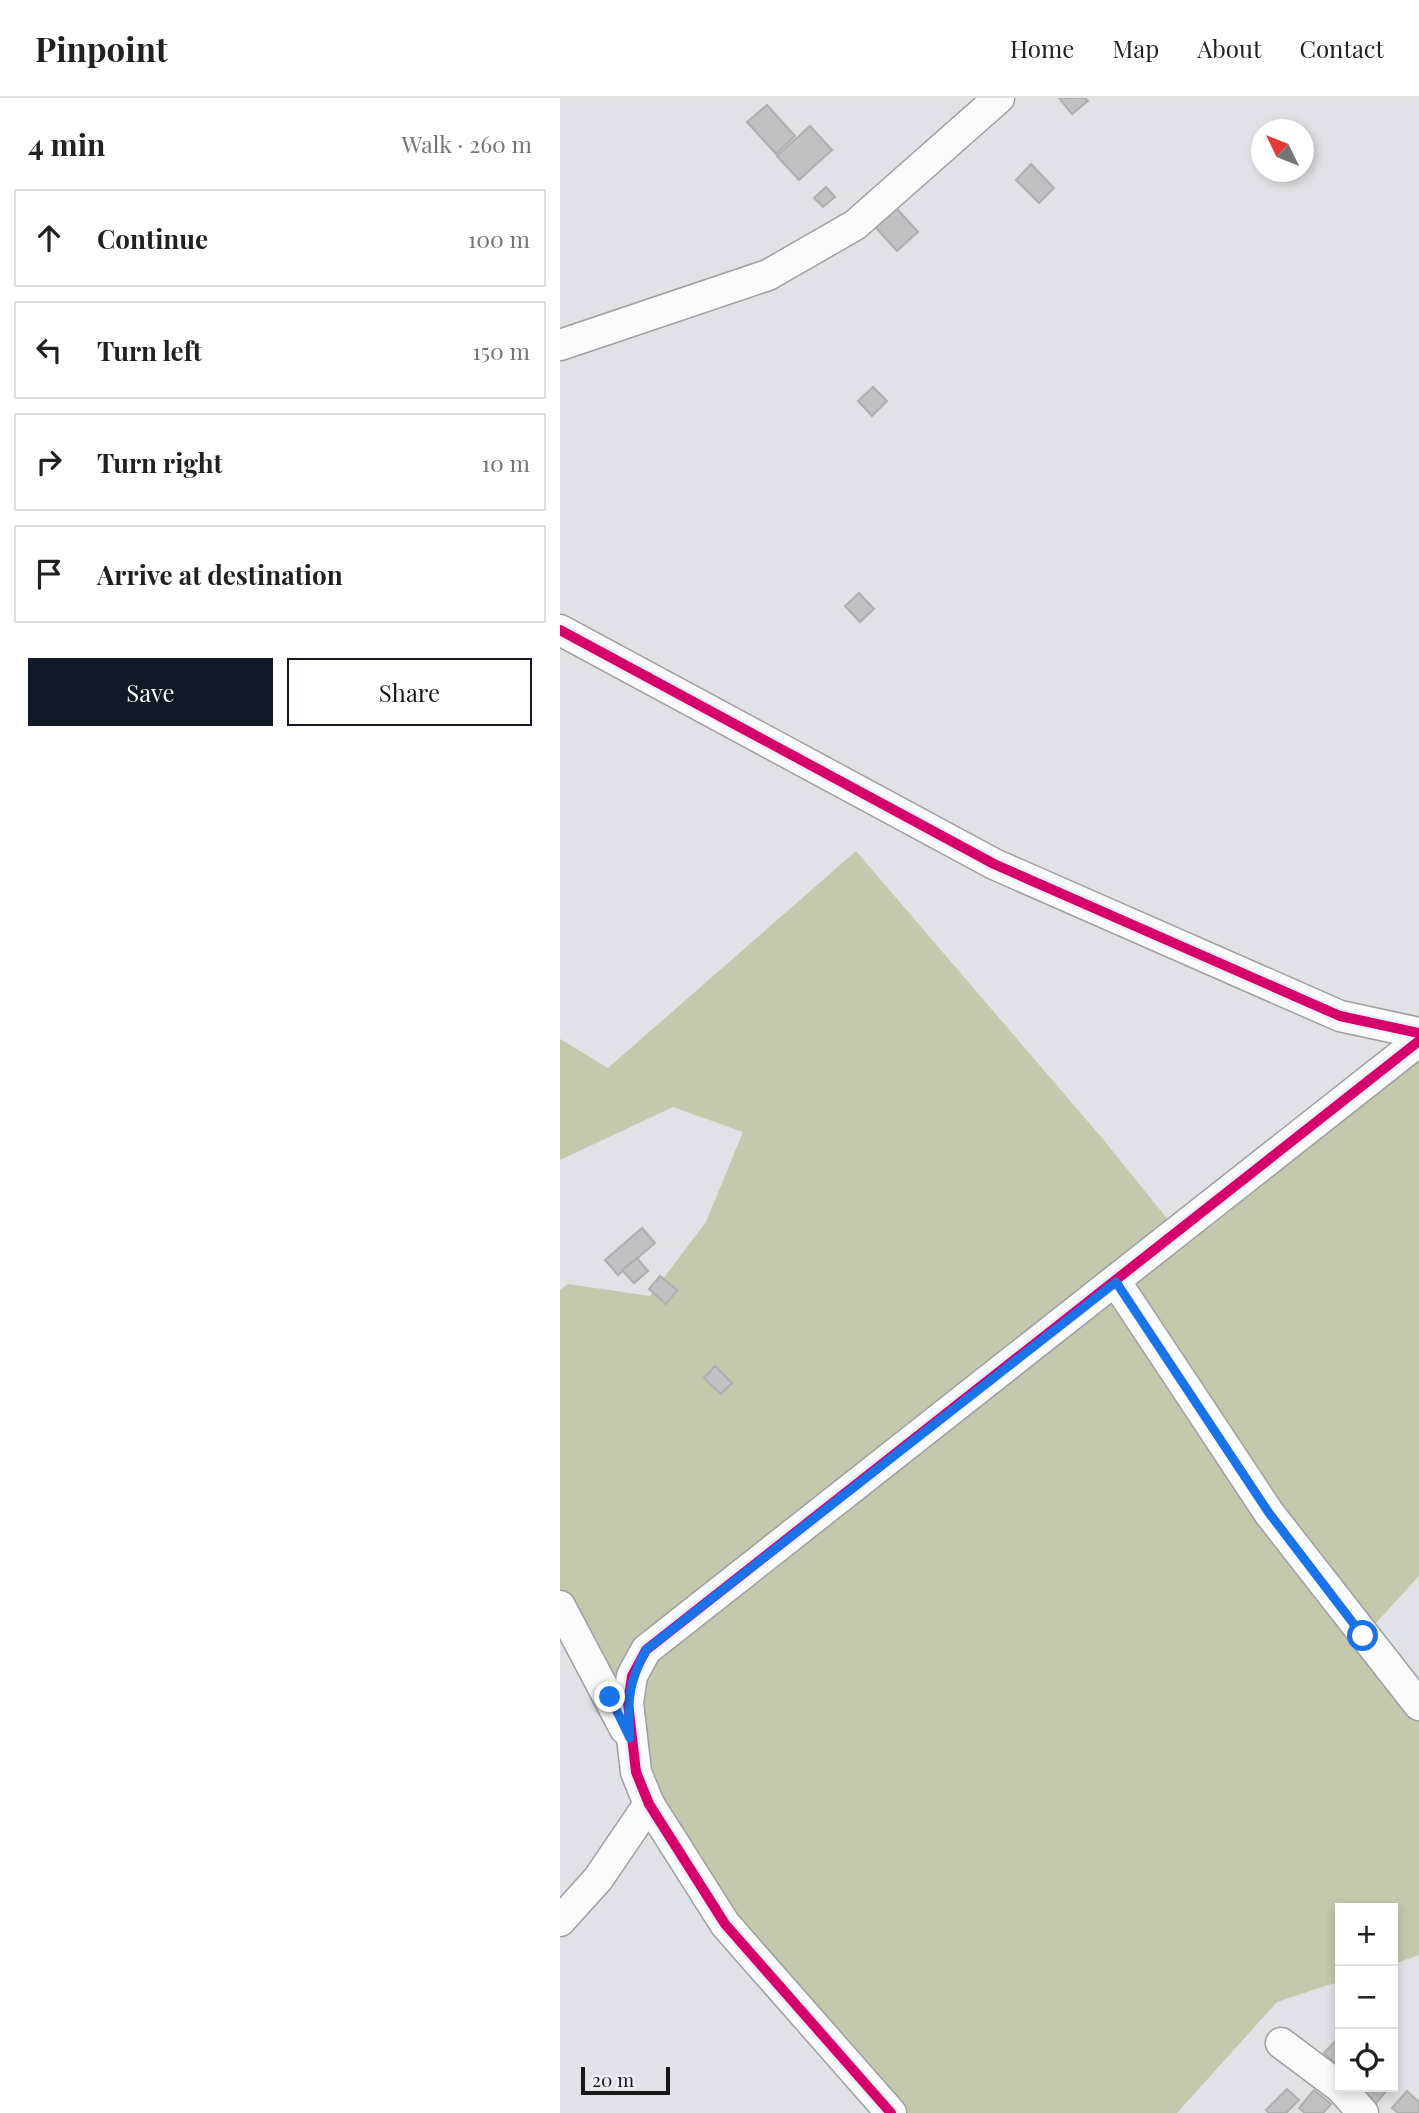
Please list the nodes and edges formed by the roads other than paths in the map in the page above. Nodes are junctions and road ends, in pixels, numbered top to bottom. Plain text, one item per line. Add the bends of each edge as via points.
1 (999, 98) edge
2 (560, 345) edge
3 (560, 630) edge
4 (1419, 1033) edge
5 (1419, 1041) edge
6 (1116, 1282) junction
7 (560, 1606) edge
8 (1419, 1705) edge
9 (630, 1738) junction
10 (649, 1804) junction
11 (560, 1921) edge
12 (1281, 2042) dead end
13 (891, 2113) edge
14 (1363, 2113) edge

1 - 2 street via 855,225 768,275
3 - 4 street via 994,864 1340,1016
5 - 6 street
6 - 8 street via 1269,1513
6 - 9 street via 646,1650 632,1676
7 - 9 street
9 - 10 street via 636,1772
10 - 11 street via 597,1879
10 - 13 street via 724,1924
12 - 14 street via 1341,2088

